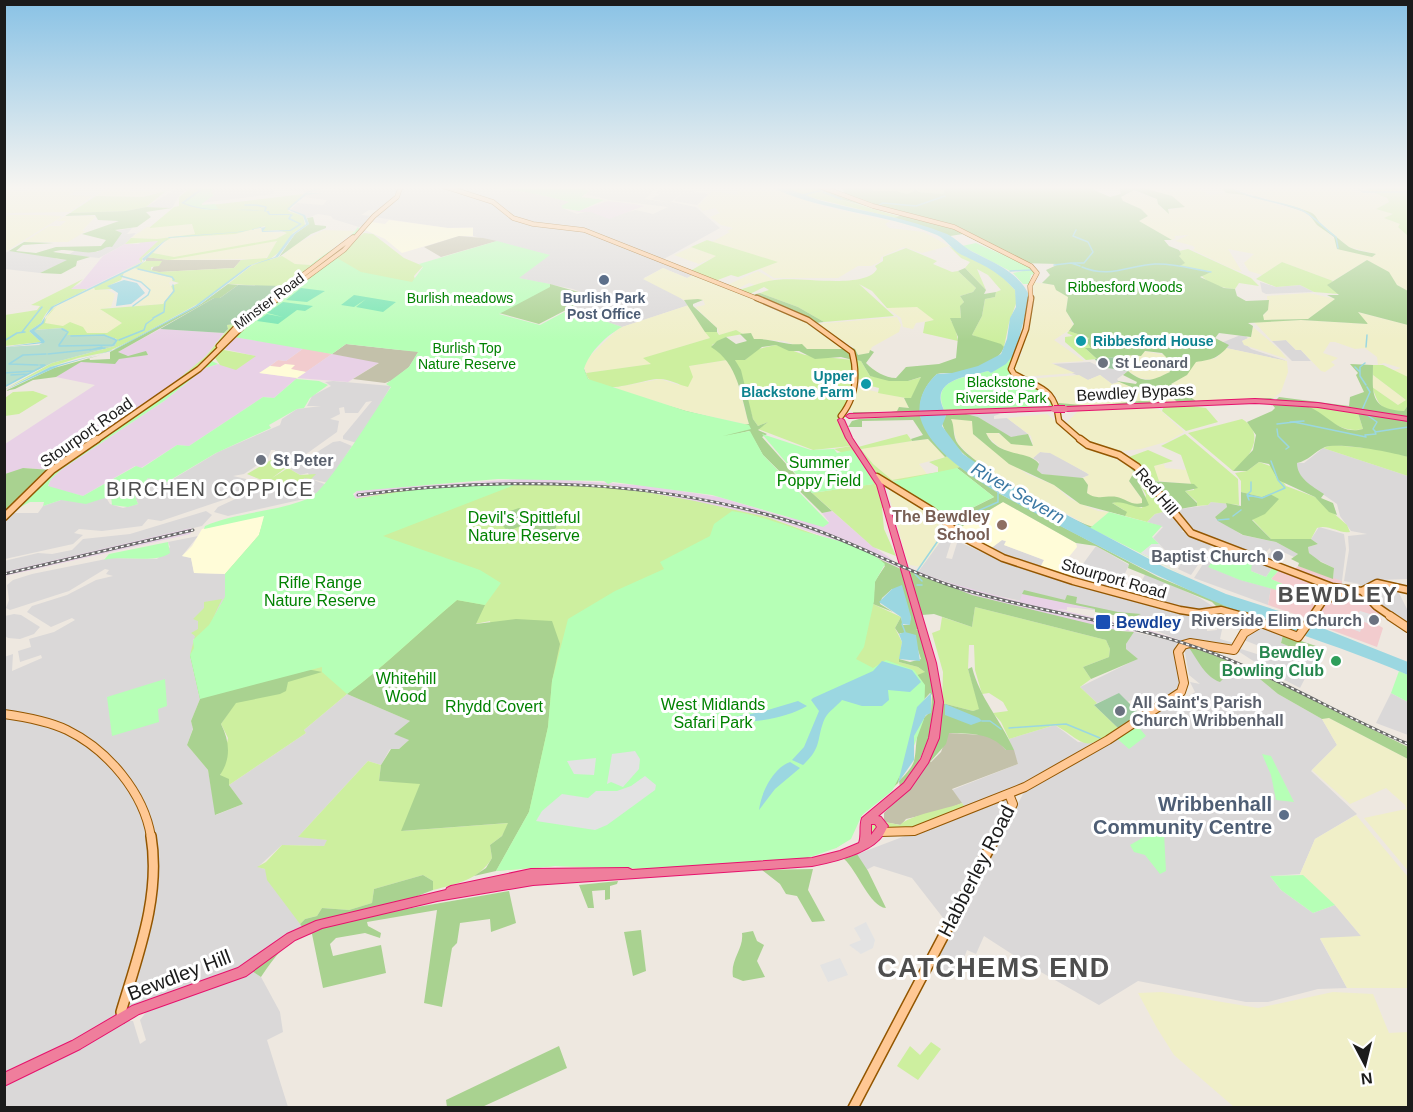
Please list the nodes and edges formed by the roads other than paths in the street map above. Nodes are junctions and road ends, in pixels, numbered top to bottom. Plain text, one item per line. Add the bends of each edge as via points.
1 (355, 238) edge
2 (604, 238) edge
3 (974, 238) edge
4 (208, 360) joint
5 (849, 417) junction
6 (841, 418) junction
7 (1408, 419) edge
8 (846, 429) junction
9 (884, 483) junction
10 (4, 518) edge
11 (1332, 587) junction
12 (1345, 590) junction
13 (1408, 590) edge
14 (1362, 591) junction
15 (1323, 602) junction
16 (1259, 624) junction
17 (1408, 628) edge
18 (4, 714) edge
19 (1009, 794) junction
20 (881, 811) junction
21 (868, 820) junction
22 (880, 828) junction
23 (866, 831) junction
24 (863, 844) junction
25 (122, 1018) junction
26 (4, 1080) edge
27 (853, 1107) edge

1 - 4 main road, Minster Road via 245,323
2 - 5 main road via 808,320 852,352 857,378
3 - 11 main road, Red Hill via 1033,267 1037,273 1030,286 1033,304 1011,370 1052,395 1064,428 1088,445 1137,466 1194,534
4 - 10 main road, Stourport Road via 52,470
5 - 6 highway, Bewdley Bypass
5 - 6 main road
5 - 7 highway, Bewdley Bypass, bridge via 1264,401
5 - 8 highway
6 - 8 highway
8 - 9 highway
9 - 16 main road, Stourport Road via 931,510 961,536 1003,558 1146,602 1196,613 1230,611
9 - 20 highway via 939,702 934,738 925,760 908,786
11 - 12 main road
11 - 15 main road
12 - 14 main road
12 - 15 main road
13 - 14 main road via 1377,583
14 - 17 main road via 1374,605
15 - 16 main road, Stourport Road via 1301,635 1292,636
16 - 19 main road via 1244,633 1234,650 1183,645 1178,652 1184,683 1177,696 1066,765
18 - 25 main road via 47,721 85,738 129,781 144,807 154,853 152,900
19 - 22 main road via 914,831
19 - 27 main road, Habberley Road via 1013,804
20 - 21 highway
20 - 22 highway
21 - 22 highway
21 - 23 highway via 864,824
22 - 23 highway
22 - 24 highway, Bewdley Hill
23 - 24 highway
24 - 25 highway, Bewdley Hill via 827,859 790,866 533,881 437,896 305,930 242,972
25 - 26 highway, Bewdley Hill

